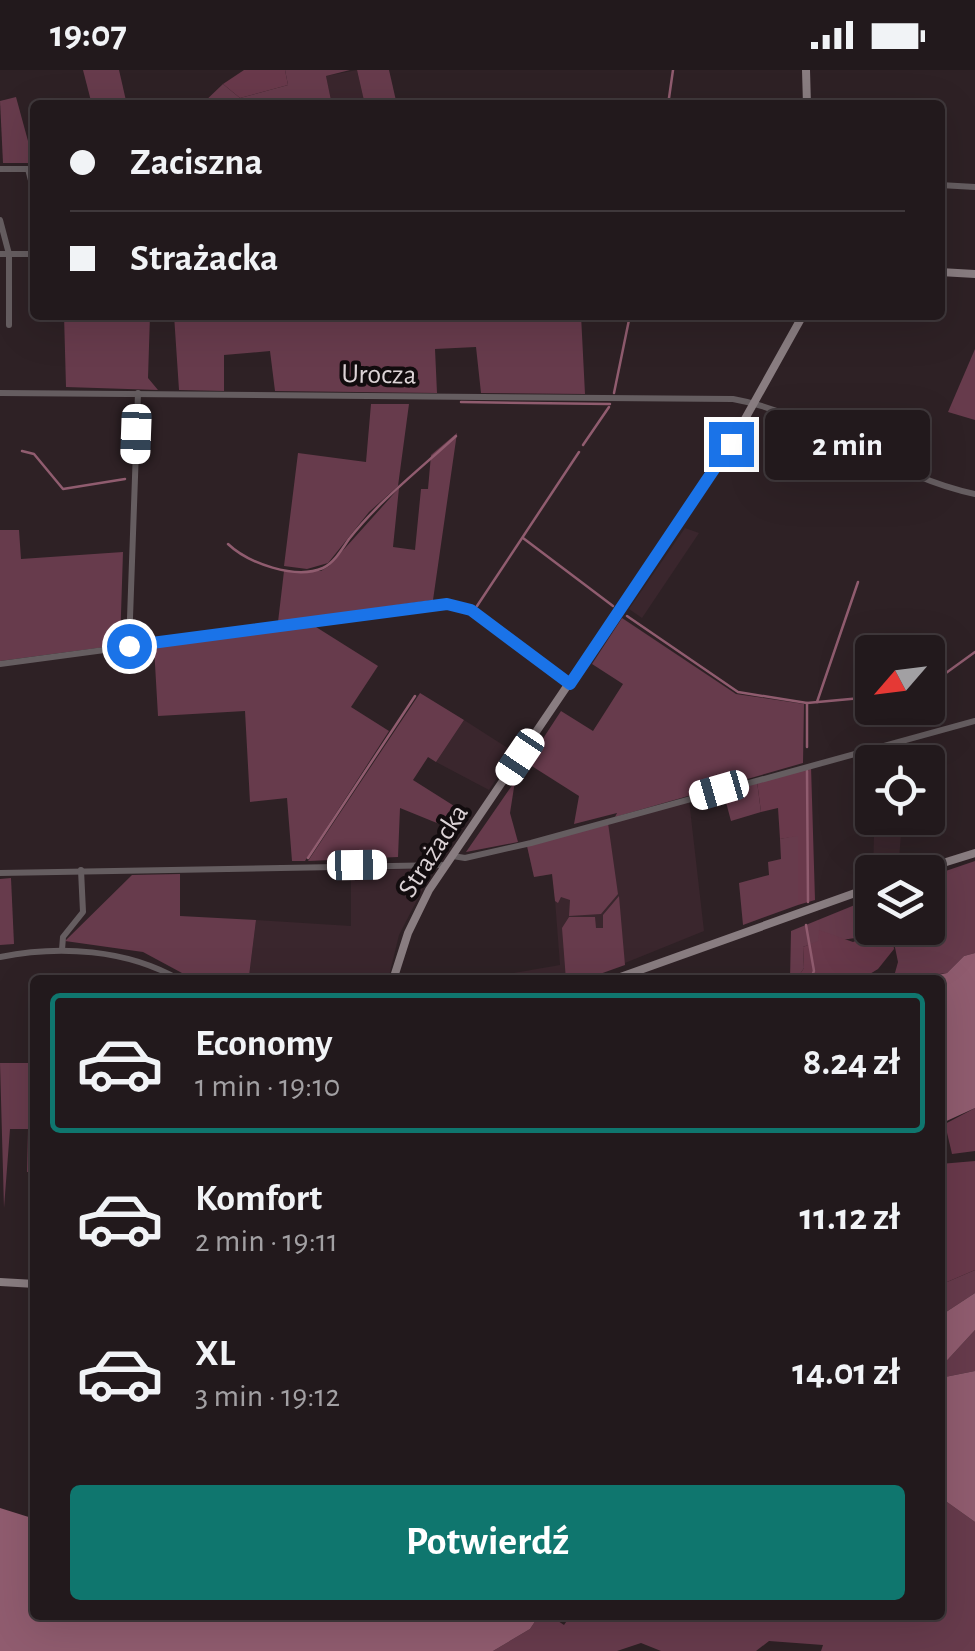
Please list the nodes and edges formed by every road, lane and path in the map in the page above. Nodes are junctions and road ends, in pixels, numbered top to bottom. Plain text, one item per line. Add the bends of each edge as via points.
1 (806, 70) edge
2 (807, 100) edge
3 (0, 169) edge
4 (30, 169) edge
5 (945, 185) edge
6 (975, 186) edge
7 (0, 220) edge
8 (4, 254) edge
9 (30, 254) edge
10 (945, 272) edge
11 (975, 274) edge
12 (801, 320) edge
13 (9, 325) dead end
14 (0, 393) edge
15 (138, 393) junction
16 (758, 402) junction
17 (975, 494) edge
18 (129, 646) junction
19 (0, 664) edge
20 (570, 684) junction
21 (975, 720) edge
22 (975, 853) edge
23 (453, 856) junction
24 (945, 862) edge
25 (446, 864) junction
26 (82, 870) junction
27 (0, 872) edge
28 (855, 893) edge
29 (62, 950) junction
30 (0, 957) edge
31 (169, 975) edge
32 (395, 975) edge
33 (626, 975) edge
34 (0, 1282) edge
35 (30, 1284) edge

1 - 2 street
3 - 4 street
5 - 6 street
7 - 8 street
8 - 9 street
8 - 13 street
10 - 11 street
12 - 16 street, Strażacka
14 - 15 street, Urocza
15 - 16 street, Urocza
15 - 18 street
16 - 17 street
16 - 20 street, Strażacka
18 - 19 street
18 - 20 street via 447,604 471,610
20 - 23 street, Strażacka
21 - 23 street via 531,843
22 - 24 street
23 - 25 street, Strażacka
25 - 26 street
25 - 32 street, Strażacka via 414,918
26 - 27 street
26 - 29 street via 83,912 63,937
28 - 33 street
29 - 30 street
29 - 31 street via 138,961
34 - 35 street

